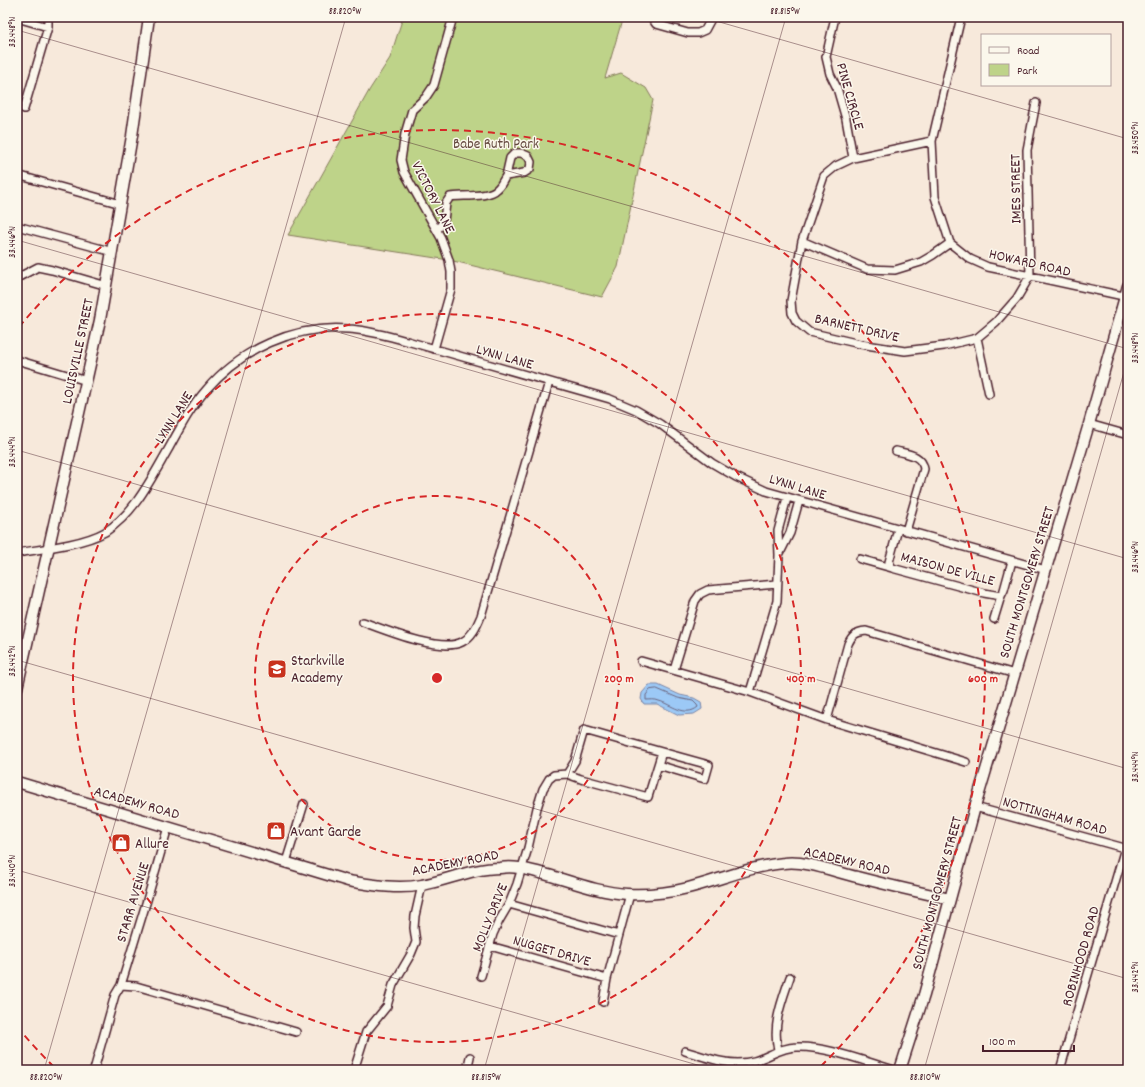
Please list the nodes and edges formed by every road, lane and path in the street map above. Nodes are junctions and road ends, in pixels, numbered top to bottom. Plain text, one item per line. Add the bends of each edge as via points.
1 (48, 17) edge
2 (149, 17) edge
3 (453, 17) edge
4 (651, 17) edge
5 (712, 17) edge
6 (835, 17) edge
7 (961, 17) edge
8 (17, 18) edge
9 (48, 27) junction
10 (1036, 103) dead end
11 (24, 109) dead end
12 (932, 141) junction
13 (853, 158) junction
14 (17, 175) edge
15 (506, 176) dead end
16 (121, 204) junction
17 (17, 226) edge
18 (437, 230) junction
19 (802, 241) junction
20 (950, 243) junction
21 (113, 252) junction
22 (1030, 276) junction
23 (17, 278) edge
24 (107, 286) junction
25 (1128, 286) edge
26 (1127, 296) edge
27 (977, 338) junction
28 (434, 349) junction
29 (17, 360) edge
30 (87, 381) junction
31 (549, 382) junction
32 (989, 394) dead end
33 (1089, 424) junction
34 (1128, 435) edge
35 (896, 451) dead end
36 (787, 498) junction
37 (799, 501) junction
38 (898, 529) junction
39 (906, 531) junction
40 (48, 548) junction
41 (17, 553) edge
42 (779, 555) junction
43 (860, 559) dead end
44 (1012, 561) junction
45 (892, 568) junction
46 (1046, 570) junction
47 (777, 584) junction
48 (1001, 596) junction
49 (994, 619) dead end
50 (363, 622) dead end
51 (641, 661) dead end
52 (674, 670) junction
53 (1015, 674) junction
54 (17, 688) edge
55 (750, 692) junction
56 (827, 720) junction
57 (662, 752) junction
58 (966, 762) dead end
59 (658, 765) junction
60 (567, 774) junction
61 (17, 782) edge
62 (304, 804) dead end
63 (975, 807) junction
64 (168, 827) junction
65 (1126, 849) edge
66 (286, 862) junction
67 (522, 868) junction
68 (422, 885) junction
69 (630, 894) junction
70 (950, 899) junction
71 (509, 904) junction
72 (619, 935) junction
73 (490, 946) junction
74 (481, 976) dead end
75 (790, 977) dead end
76 (607, 979) junction
77 (121, 985) junction
78 (603, 1002) dead end
79 (296, 1032) dead end
80 (778, 1050) junction
81 (685, 1051) dead end
82 (470, 1057) dead end
83 (94, 1070) edge
84 (354, 1070) edge
85 (467, 1070) edge
86 (894, 1070) edge
87 (900, 1070) edge
88 (1060, 1070) edge

1 - 9 street
2 - 16 street, LOUISVILLE STREET
3 - 18 street, VICTORY LANE via 434,85 412,110 404,134 401,160 404,172
4 - 5 street via 656,24 698,34 705,30
6 - 13 street, PINE CIRCLE via 826,57 846,119
7 - 12 street
8 - 9 street
9 - 11 street
10 - 22 street, IMES STREET via 1027,150
12 - 13 street, BARNETT DRIVE
12 - 20 street via 935,196
13 - 19 street, BARNETT DRIVE via 836,166 824,176
14 - 16 street
15 - 18 street via 496,191 483,195 450,197 446,203 444,221
16 - 21 street, LOUISVILLE STREET
17 - 21 street
18 - 28 street, VICTORY LANE via 452,272 451,289
19 - 20 street via 867,269 895,270 921,262
19 - 27 street, BARNETT DRIVE via 791,301 796,321 809,332 904,351 944,346
20 - 22 street, HOWARD ROAD via 970,260 988,267
21 - 24 street, LOUISVILLE STREET
22 - 26 street, HOWARD ROAD
22 - 27 street, BARNETT DRIVE via 1017,298 996,322
23 - 24 street via 38,267
24 - 30 street, LOUISVILLE STREET
25 - 26 street, SOUTH MONTGOMERY STREET
26 - 33 street, SOUTH MONTGOMERY STREET
27 - 32 street
28 - 31 street, LYNN LANE
28 - 40 street, LYNN LANE via 348,328 291,334 246,354 206,390 189,413 137,502 121,519 104,532 89,539
29 - 30 street
30 - 40 street, LOUISVILLE STREET
31 - 36 street, LYNN LANE via 610,399 636,410 736,477
31 - 50 street via 481,616 472,635 454,645 441,645
33 - 34 street
33 - 46 street, SOUTH MONTGOMERY STREET
35 - 39 street via 919,458 924,464
36 - 37 street, LYNN LANE
36 - 42 street via 778,531
37 - 38 street, LYNN LANE
37 - 42 street via 790,533
38 - 39 street, LYNN LANE
38 - 45 street, MAISON DE VILLE via 889,562
39 - 44 street, LYNN LANE
40 - 41 street, LYNN LANE
40 - 54 street, LOUISVILLE STREET
42 - 47 street
43 - 45 street
44 - 46 street, LYNN LANE
44 - 48 street, MAISON DE VILLE
45 - 48 street, MAISON DE VILLE via 984,594
46 - 53 street, SOUTH MONTGOMERY STREET
47 - 52 street via 708,590 700,594 695,601
47 - 55 street via 778,601
48 - 49 street
51 - 52 street
52 - 55 street
53 - 56 street via 866,632 858,632 852,636 848,644
53 - 63 street, SOUTH MONTGOMERY STREET
55 - 56 street
56 - 58 street
57 - 59 street
57 - 59 street via 709,765 705,779
57 - 60 street via 584,730 575,761
59 - 60 street via 648,797
60 - 67 street, MOLLY DRIVE via 554,775 544,789
61 - 64 street, ACADEMY ROAD
62 - 66 street
63 - 65 street, NOTTINGHAM ROAD
63 - 70 street, SOUTH MONTGOMERY STREET
64 - 66 street, ACADEMY ROAD
64 - 77 street, STARR AVENUE
65 - 88 street, ROBINHOOD ROAD
66 - 68 street, ACADEMY ROAD via 348,881 400,887
67 - 68 street, ACADEMY ROAD via 491,868
67 - 69 street, ACADEMY ROAD via 591,888
67 - 71 street, MOLLY DRIVE
68 - 84 street via 414,922 416,942 393,986 387,1006 366,1032
69 - 70 street, ACADEMY ROAD via 660,894 762,866 786,862 804,864
69 - 72 street
70 - 87 street, SOUTH MONTGOMERY STREET
71 - 72 street
71 - 73 street, MOLLY DRIVE via 499,921
72 - 76 street
73 - 74 street, MOLLY DRIVE
73 - 76 street, NUGGET DRIVE
75 - 80 street via 777,1020 775,1039
76 - 78 street
77 - 79 street via 136,986
77 - 83 street, STARR AVENUE via 115,995
80 - 81 street via 755,1060 738,1063 718,1061
80 - 86 street via 795,1046 812,1047
82 - 85 street

